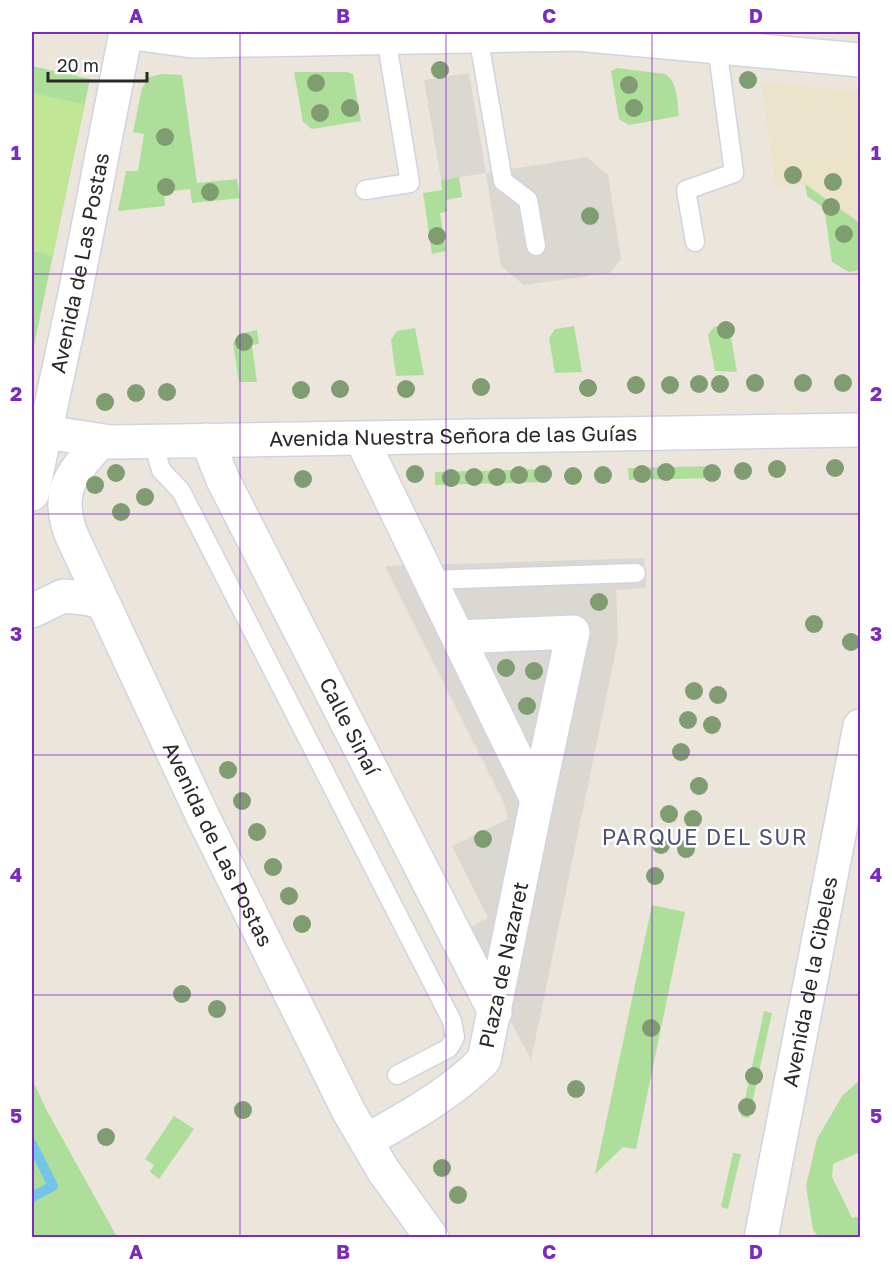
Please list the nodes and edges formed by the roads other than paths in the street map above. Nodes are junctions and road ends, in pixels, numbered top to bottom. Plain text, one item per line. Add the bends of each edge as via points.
1 (126, 32) edge
2 (478, 35) junction
3 (387, 37) junction
4 (717, 46) junction
5 (861, 60) edge
6 (364, 190) dead end
7 (695, 242) dead end
8 (536, 246) dead end
9 (861, 430) edge
10 (39, 431) edge
11 (361, 438) junction
12 (207, 440) junction
13 (166, 441) junction
14 (100, 442) junction
15 (32, 494) edge
16 (636, 573) dead end
17 (430, 580) junction
18 (102, 602) junction
19 (32, 611) edge
20 (458, 637) junction
21 (861, 726) edge
22 (537, 800) junction
23 (495, 1012) junction
24 (397, 1075) dead end
25 (366, 1142) junction
26 (432, 1238) edge
27 (761, 1238) edge

1 - 3 street via 192,41
1 - 10 street, Avenida de Las Postas
2 - 3 street
2 - 4 street via 577,34
2 - 8 lane via 503,182 528,200
3 - 6 lane via 410,183
4 - 5 street
4 - 7 lane via 734,173 686,190
9 - 11 street, Avenida Nuestra Señora de las Guías
10 - 14 street, Avenida Nuestra Señora de las Guías
10 - 15 street, Avenida de Las Postas
11 - 12 street, Avenida Nuestra Señora de las Guías
11 - 17 street
12 - 13 street, Avenida Nuestra Señora de las Guías
12 - 23 street, Calle Sinaí via 223,480
13 - 14 street, Avenida Nuestra Señora de las Guías
13 - 24 lane via 158,456 161,470 182,491 453,1021 455,1037 449,1048
14 - 18 street, Avenida de Las Postas via 73,474 64,510 70,534
16 - 17 lane
17 - 20 street
18 - 19 street via 63,596
18 - 25 street, Avenida de Las Postas via 210,830
20 - 22 street
20 - 22 street, Plaza de Nazaret via 573,632
21 - 27 street, Avenida de la Cibeles
22 - 23 street, Plaza de Nazaret
23 - 25 street, Plaza de Nazaret via 484,1060 468,1076
25 - 26 street, Avenida de Las Postas

